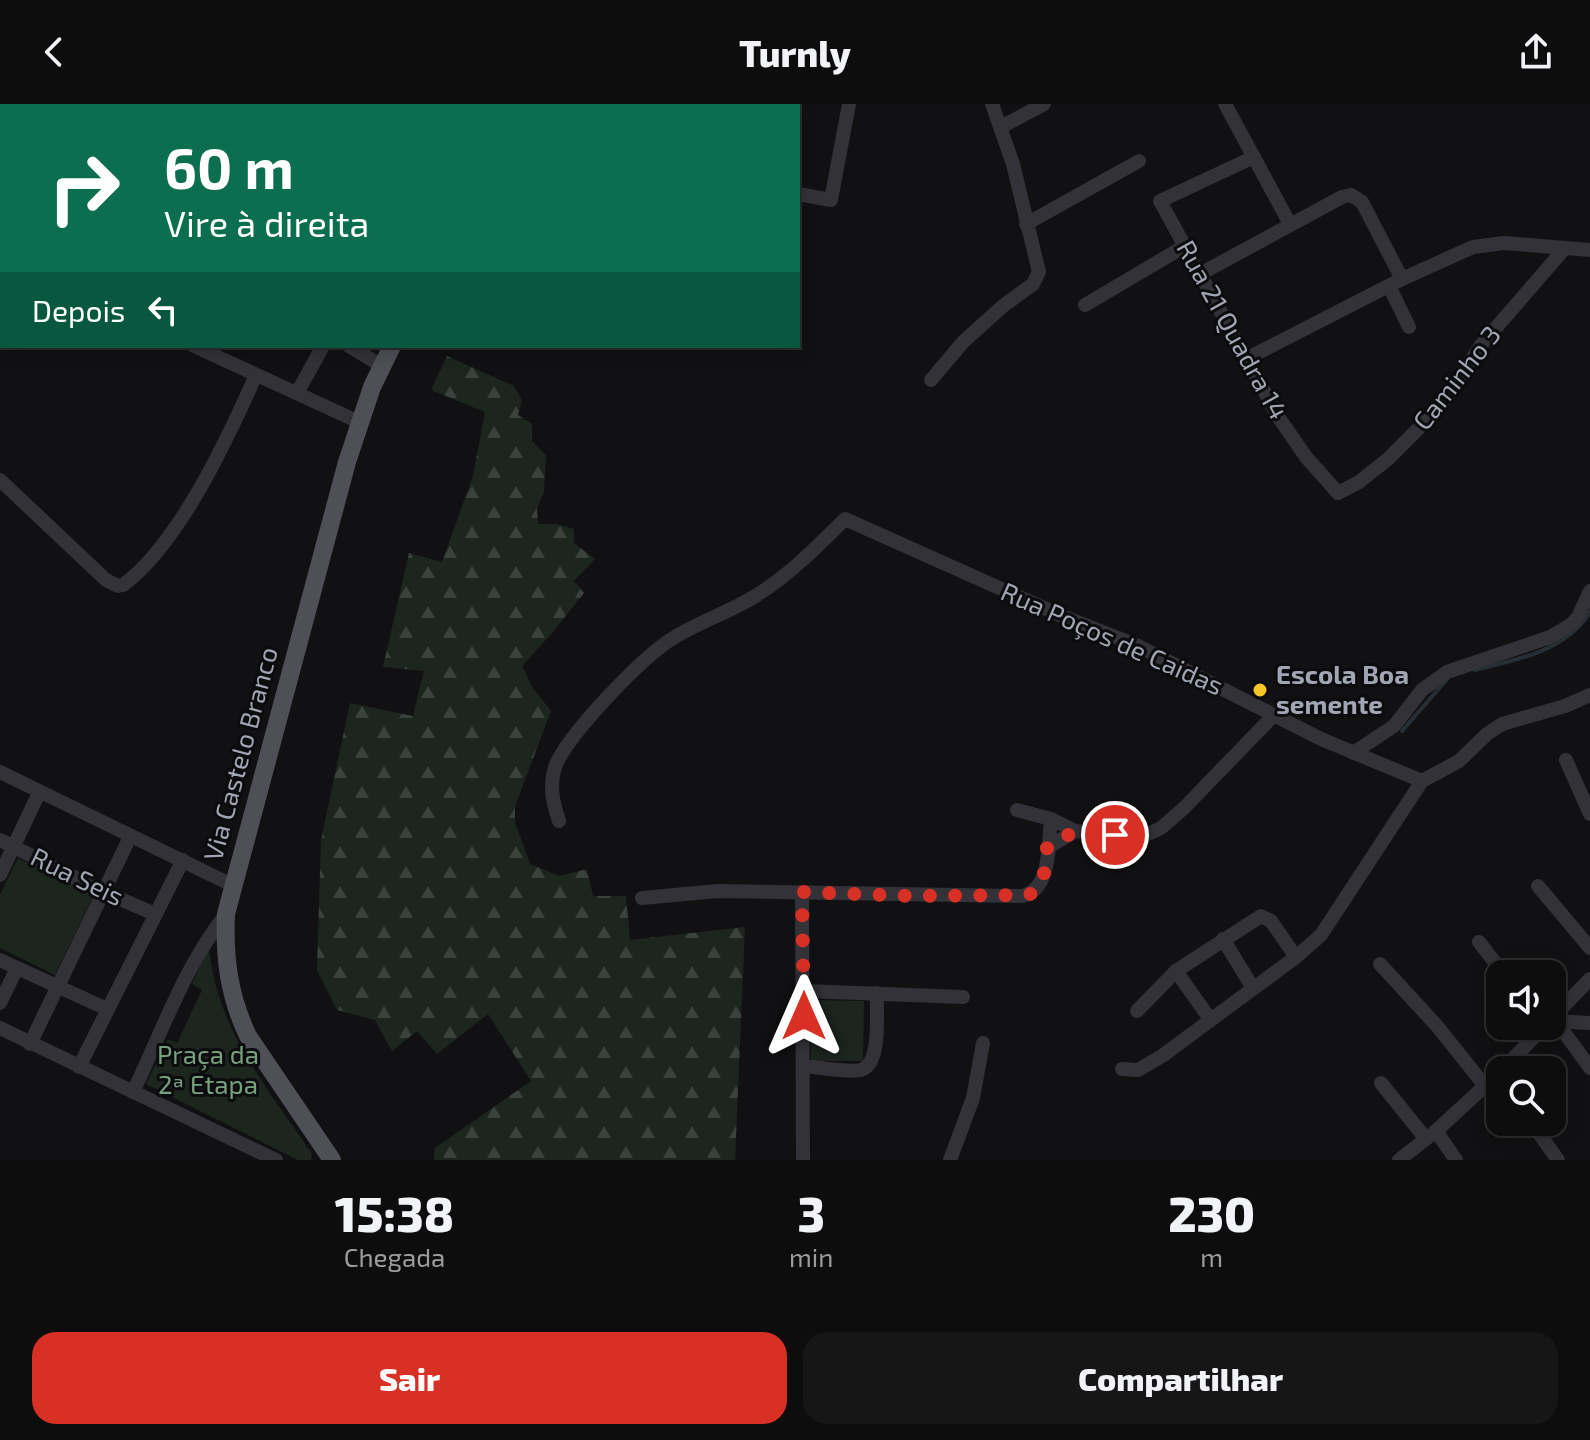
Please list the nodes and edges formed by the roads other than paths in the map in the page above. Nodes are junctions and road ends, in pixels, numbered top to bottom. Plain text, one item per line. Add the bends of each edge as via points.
1 (849, 104) edge
2 (992, 104) edge
3 (1044, 104) edge
4 (1225, 104) edge
5 (1001, 127) junction
6 (1254, 157) junction
7 (1139, 161) dead end
8 (800, 194) edge
9 (1026, 224) junction
10 (1290, 224) junction
11 (1185, 246) junction
12 (1565, 248) junction
13 (1590, 250) edge
14 (1200, 274) junction
15 (1396, 282) junction
16 (1085, 305) dead end
17 (1409, 327) dead end
18 (202, 348) edge
19 (322, 348) edge
20 (352, 348) edge
21 (391, 348) edge
22 (1246, 359) junction
23 (382, 366) junction
24 (256, 375) junction
25 (931, 380) dead end
26 (297, 393) junction
27 (359, 422) junction
28 (1306, 457) joint
29 (0, 480) edge
30 (1590, 591) edge
31 (1590, 695) edge
32 (1274, 715) junction
33 (1353, 753) junction
34 (1566, 760) dead end
35 (0, 772) edge
36 (1422, 781) junction
37 (39, 793) junction
38 (1017, 810) dead end
39 (1590, 814) edge
40 (1051, 819) junction
41 (559, 821) dead end
42 (1075, 831) junction
43 (130, 837) junction
44 (7, 843) edge
45 (1047, 848) junction
46 (183, 860) junction
47 (0, 875) edge
48 (232, 885) junction
49 (1538, 886) dead end
50 (104, 892) junction
51 (802, 892) junction
52 (642, 898) dead end
53 (155, 914) junction
54 (226, 914) junction
55 (1223, 939) junction
56 (1479, 942) dead end
57 (1590, 948) edge
58 (1296, 957) junction
59 (0, 960) edge
60 (1493, 960) edge
61 (1380, 964) dead end
62 (17, 968) junction
63 (1176, 971) junction
64 (1590, 979) edge
65 (59, 987) junction
66 (1253, 988) junction
67 (804, 991) junction
68 (877, 993) junction
69 (963, 997) dead end
70 (0, 1003) edge
71 (1566, 1005) edge
72 (107, 1009) junction
73 (1137, 1011) dead end
74 (1210, 1019) junction
75 (1566, 1023) edge
76 (1590, 1023) edge
77 (0, 1028) edge
78 (1533, 1040) edge
79 (1564, 1040) edge
80 (983, 1043) dead end
81 (30, 1044) junction
82 (1517, 1056) edge
83 (804, 1066) junction
84 (79, 1067) junction
85 (1590, 1068) edge
86 (1122, 1069) dead end
87 (1381, 1083) dead end
88 (1485, 1086) joint
89 (133, 1092) junction
90 (1431, 1135) junction
91 (1541, 1136) edge
92 (276, 1160) edge
93 (332, 1160) edge
94 (803, 1160) edge
95 (950, 1160) edge
96 (1399, 1160) edge
97 (1456, 1160) edge
98 (1558, 1160) edge

1 - 8 street via 831,200
2 - 5 street
3 - 5 street
4 - 6 street
5 - 9 street
6 - 10 street
6 - 11 street, Rua 21 Quadra 14 via 1160,201
7 - 9 street
9 - 25 street via 1037,279 963,342
10 - 14 street
10 - 15 street via 1351,195 1362,202
11 - 14 street, Rua 21 Quadra 14
11 - 16 street
12 - 13 street
12 - 15 street via 1487,244
12 - 28 street, Caminho 3 via 1482,344 1440,407 1388,459 1338,493
14 - 22 street, Rua 21 Quadra 14
15 - 17 street
15 - 22 street
18 - 24 street
19 - 26 street
20 - 23 street
21 - 23 main road, Via Castelo Branco
22 - 28 street, Rua 21 Quadra 14
23 - 27 main road, Via Castelo Branco
24 - 26 street
24 - 29 street via 215,462 170,534 130,580 118,586
26 - 27 street
27 - 48 main road, Via Castelo Branco
30 - 33 street via 1572,624 1550,637 1447,672 1422,690 1394,726
31 - 36 street via 1502,724 1459,761
32 - 33 street, Rua Poços de Caidas
32 - 41 street, Rua Poços de Caidas via 1146,649 845,519 768,588 671,639 600,706 556,766 551,786
32 - 42 street via 1161,828 1148,834
33 - 36 street, Rua Poços de Caidas
34 - 39 street
35 - 37 street
36 - 58 street via 1331,923
37 - 43 street
37 - 44 street
38 - 40 street
40 - 42 street
40 - 45 street
42 - 45 street
43 - 46 street
43 - 50 street
44 - 47 street
44 - 50 street, Rua Seis
45 - 51 street via 1043,878 1029,895
46 - 48 street
46 - 53 street
48 - 54 main road, Via Castelo Branco
49 - 57 street
50 - 53 street, Rua Seis
50 - 65 street
51 - 52 street via 718,891
51 - 67 street
53 - 72 street
54 - 89 street via 196,956
54 - 93 main road, Via Castelo Branco via 228,983 237,1013
55 - 58 street via 1264,916
55 - 63 street
55 - 66 street
56 - 60 street
58 - 66 street
59 - 62 street
61 - 88 street
62 - 65 street
62 - 70 street
63 - 73 street
63 - 74 street
64 - 71 street
65 - 72 street
65 - 81 street
66 - 74 street
67 - 68 street
67 - 83 street
68 - 69 street
68 - 83 street via 875,1055 869,1066
72 - 84 street
74 - 86 street via 1138,1070
75 - 76 street
77 - 81 street
78 - 82 street
79 - 85 street
80 - 95 street via 973,1098
81 - 84 street
83 - 94 street
84 - 89 street
87 - 90 street
88 - 90 street
89 - 92 street
90 - 96 street
90 - 97 street
91 - 98 street

